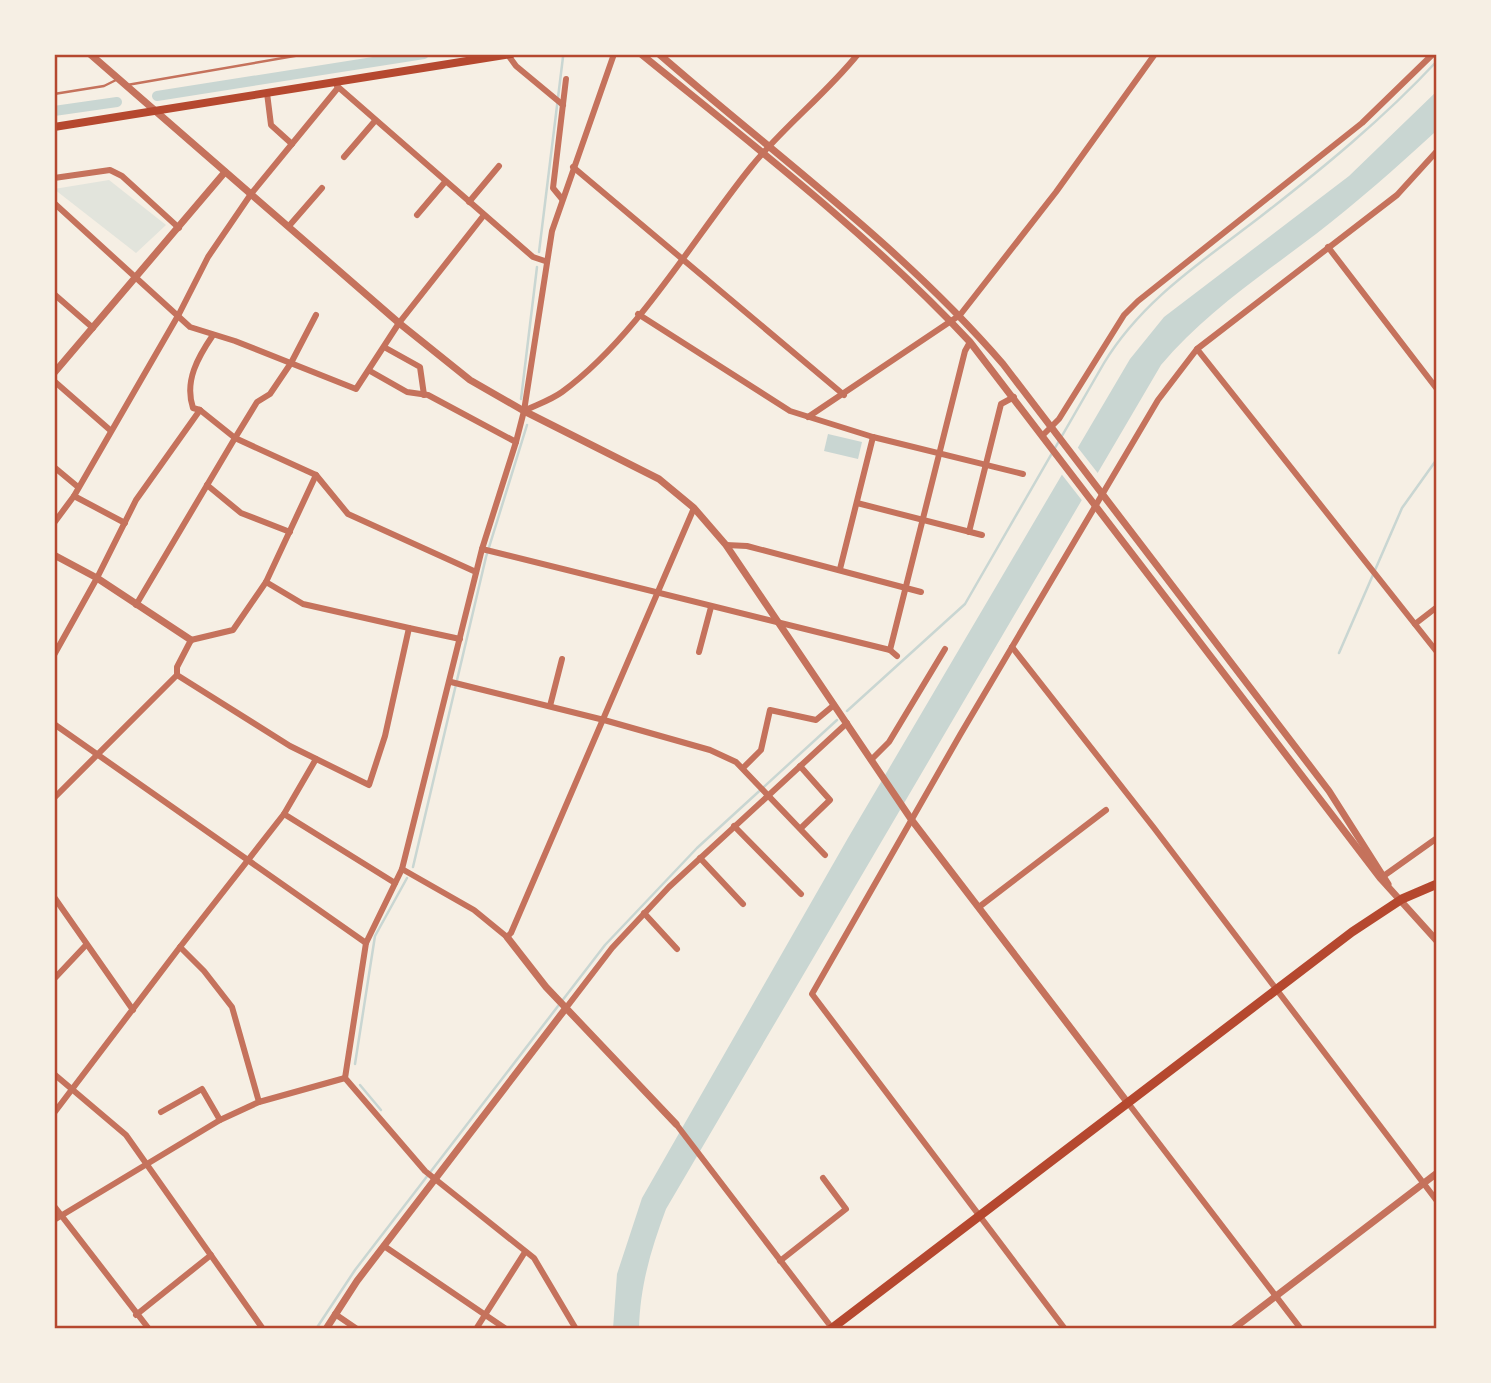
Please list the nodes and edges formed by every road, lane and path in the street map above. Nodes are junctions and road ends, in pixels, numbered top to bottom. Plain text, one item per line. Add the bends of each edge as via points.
1 (90, 54) edge
2 (195, 54) edge
3 (204, 54) edge
4 (306, 54) edge
5 (614, 54) edge
6 (641, 54) edge
7 (659, 54) edge
8 (858, 54) edge
9 (1155, 54) edge
10 (1433, 54) edge
11 (510, 55) edge
12 (118, 79) junction
13 (566, 79) dead end
14 (337, 85) junction
15 (125, 86) junction
16 (267, 93) junction
17 (54, 94) edge
18 (560, 102) junction
19 (155, 111) junction
20 (374, 122) junction
21 (54, 127) edge
22 (292, 144) junction
23 (770, 148) junction
24 (1437, 151) edge
25 (762, 155) junction
26 (344, 157) dead end
27 (499, 166) dead end
28 (573, 167) junction
29 (225, 172) junction
30 (54, 178) edge
31 (445, 182) junction
32 (322, 188) dead end
33 (251, 194) junction
34 (562, 199) junction
35 (469, 202) junction
36 (54, 203) edge
37 (417, 215) dead end
38 (484, 215) junction
39 (289, 226) junction
40 (179, 228) junction
41 (1328, 247) junction
42 (682, 259) junction
43 (545, 261) junction
44 (137, 277) junction
45 (54, 294) edge
46 (179, 314) junction
47 (638, 314) junction
48 (316, 315) dead end
49 (960, 315) junction
50 (951, 321) junction
51 (398, 323) junction
52 (93, 328) junction
53 (213, 335) junction
54 (970, 342) junction
55 (384, 347) junction
56 (1197, 349) junction
57 (291, 363) junction
58 (370, 371) junction
59 (54, 373) edge
60 (54, 381) edge
61 (1437, 389) edge
62 (424, 395) junction
63 (844, 395) junction
64 (1014, 397) junction
65 (200, 410) junction
66 (524, 411) junction
67 (808, 417) junction
68 (110, 430) junction
69 (1054, 431) junction
70 (1042, 435) junction
71 (873, 437) junction
72 (235, 438) junction
73 (516, 442) junction
74 (939, 453) junction
75 (985, 465) junction
76 (54, 467) edge
77 (1023, 474) dead end
78 (316, 475) junction
79 (207, 485) junction
80 (78, 487) junction
81 (1099, 491) junction
82 (74, 496) junction
83 (1093, 501) junction
84 (857, 503) junction
85 (694, 508) junction
86 (922, 521) junction
87 (54, 523) edge
88 (125, 523) junction
89 (290, 532) junction
90 (969, 532) junction
91 (982, 535) dead end
92 (726, 545) junction
93 (486, 550) junction
94 (54, 555) edge
95 (841, 569) junction
96 (476, 572) junction
97 (97, 578) junction
98 (266, 582) junction
99 (907, 588) junction
100 (921, 592) dead end
101 (656, 594) junction
102 (136, 606) junction
103 (711, 607) junction
104 (1437, 607) edge
105 (1415, 624) junction
106 (779, 625) junction
107 (409, 628) junction
108 (460, 639) junction
109 (191, 640) junction
110 (1012, 647) junction
111 (945, 649) dead end
112 (890, 650) junction
113 (699, 652) dead end
114 (1437, 652) edge
115 (54, 655) edge
116 (897, 656) dead end
117 (562, 659) dead end
118 (177, 675) junction
119 (455, 683) junction
120 (834, 705) junction
121 (550, 706) junction
122 (604, 720) junction
123 (847, 723) junction
124 (54, 724) edge
125 (98, 753) junction
126 (316, 759) junction
127 (872, 760) junction
128 (800, 766) junction
129 (743, 768) junction
130 (765, 790) junction
131 (54, 798) edge
132 (1106, 810) dead end
133 (284, 814) junction
134 (910, 817) junction
135 (734, 826) junction
136 (801, 828) junction
137 (1437, 838) edge
138 (825, 855) dead end
139 (700, 858) junction
140 (248, 862) junction
141 (402, 869) junction
142 (1385, 875) junction
143 (396, 883) junction
144 (1389, 884) junction
145 (1437, 884) edge
146 (801, 894) dead end
147 (54, 897) edge
148 (1402, 900) junction
149 (743, 904) dead end
150 (979, 907) junction
151 (644, 913) junction
152 (507, 937) junction
153 (1437, 941) edge
154 (366, 943) junction
155 (86, 945) junction
156 (180, 947) junction
157 (677, 949) dead end
158 (54, 979) edge
159 (1275, 989) junction
160 (565, 1007) junction
161 (133, 1010) junction
162 (54, 1074) edge
163 (345, 1078) junction
164 (73, 1089) junction
165 (259, 1102) junction
166 (1128, 1102) junction
167 (161, 1112) dead end
168 (54, 1113) edge
169 (220, 1120) junction
170 (676, 1124) joint
171 (148, 1164) junction
172 (1437, 1173) edge
173 (433, 1178) junction
174 (823, 1178) dead end
175 (1423, 1184) junction
176 (1437, 1201) edge
177 (54, 1206) edge
178 (979, 1216) junction
179 (57, 1218) edge
180 (384, 1246) junction
181 (525, 1252) junction
182 (211, 1255) junction
183 (780, 1261) junction
184 (1276, 1295) junction
185 (334, 1314) junction
186 (136, 1315) junction
187 (485, 1315) junction
188 (149, 1329) edge
189 (263, 1329) edge
190 (326, 1329) edge
191 (357, 1329) edge
192 (475, 1329) edge
193 (506, 1329) edge
194 (576, 1329) edge
195 (832, 1329) edge
196 (1065, 1329) edge
197 (1233, 1329) edge
198 (1301, 1329) edge

1 - 12 street
2 - 3 street
4 - 15 lane
5 - 28 street
6 - 25 street
7 - 23 street
8 - 23 street via 834,85
9 - 49 street
10 - 69 street via 1362,123 1138,301 1124,315
11 - 14 main road
11 - 18 street via 516,66
12 - 15 street
12 - 17 lane via 104,86
13 - 18 street
14 - 16 main road
14 - 20 street
14 - 22 street
15 - 19 street
16 - 19 main road
16 - 22 street via 271,125
18 - 34 street via 553,188
19 - 21 main road
19 - 29 street
20 - 26 street
20 - 31 street
22 - 33 street
23 - 25 street
23 - 49 street via 874,234
24 - 41 street via 1397,195
25 - 42 street
25 - 50 street
27 - 35 street
28 - 34 street
28 - 42 street
29 - 33 street
29 - 40 street
30 - 40 street via 110,170
31 - 35 street
31 - 37 street
32 - 39 street
33 - 39 street
33 - 46 street via 208,257
34 - 43 street
35 - 38 street
36 - 44 street
38 - 43 street via 533,257
38 - 51 street
39 - 51 street
40 - 44 street
41 - 56 street
41 - 61 street
42 - 47 street
42 - 63 street
43 - 66 street
44 - 46 street
44 - 52 street
45 - 52 street
46 - 53 street via 190,327
46 - 68 street
47 - 66 street via 597,362 560,393
47 - 67 street via 768,398
48 - 57 street
49 - 50 street
49 - 69 street
50 - 54 street
50 - 63 street
51 - 55 street
51 - 66 street via 470,380
52 - 59 street
53 - 57 street
53 - 65 street via 191,377 189,396 193,408
54 - 64 street
54 - 74 street
55 - 58 street
55 - 62 street via 420,367
56 - 81 street
56 - 105 street
57 - 58 street via 356,389
57 - 72 street via 270,394 257,402
58 - 62 street via 407,392
60 - 68 street
62 - 73 street
63 - 67 street
64 - 70 street
64 - 75 street via 1001,404
65 - 72 street
65 - 88 street via 136,500
66 - 73 street
66 - 85 street via 659,479
67 - 71 street
68 - 80 street
69 - 70 street
69 - 81 street
70 - 83 street
71 - 74 street
71 - 84 street
72 - 78 street
72 - 79 street
73 - 93 street
74 - 75 street
74 - 86 street
75 - 77 street
75 - 90 street
76 - 80 street
78 - 89 street
78 - 96 street via 348,514
79 - 89 street via 241,513
79 - 102 street
80 - 82 street
81 - 83 street
81 - 142 street via 1329,790
82 - 87 street
82 - 88 street
83 - 110 street
83 - 144 street
84 - 86 street
84 - 95 street
85 - 92 street
85 - 101 street
86 - 90 street
86 - 99 street
88 - 97 street
89 - 98 street
90 - 91 street
92 - 95 street via 747,545
92 - 106 street
93 - 96 street
93 - 101 street
94 - 97 street
95 - 99 street
96 - 108 street
97 - 102 street
97 - 115 street
98 - 107 street via 303,604
98 - 109 street via 233,629
99 - 100 street
99 - 112 street
101 - 103 street
101 - 122 street
102 - 109 street
103 - 106 street
103 - 113 street
104 - 105 street
105 - 114 street
106 - 112 street
106 - 120 street
107 - 108 street
107 - 126 street via 369,785
108 - 119 street
109 - 118 street
110 - 134 street
110 - 159 street
111 - 127 street via 889,742
112 - 116 street
117 - 121 street
118 - 125 street
118 - 126 street
119 - 121 street
119 - 141 street
120 - 123 street
120 - 129 street via 816,720 770,710 761,750
121 - 122 street
122 - 129 street via 710,750
122 - 152 street
123 - 127 street
123 - 128 street
124 - 125 street
125 - 131 street
125 - 140 street
126 - 133 street
127 - 134 street
128 - 130 street
128 - 136 street via 830,800
129 - 130 street
130 - 135 street
130 - 136 street
132 - 150 street
133 - 140 street
133 - 143 street
134 - 150 street
134 - 178 street via 812,995
135 - 139 street
135 - 146 street
136 - 138 street
137 - 142 street
139 - 149 street
139 - 151 street
140 - 154 street
140 - 156 street
141 - 143 street
141 - 152 street via 474,910
142 - 144 street
143 - 154 street
144 - 148 street
145 - 148 main road
147 - 155 street
148 - 153 street
148 - 159 main road
150 - 166 street
151 - 157 street
151 - 160 street
152 - 160 street
154 - 163 street
155 - 158 street
155 - 161 street
156 - 161 street
156 - 165 street via 232,1007
159 - 166 main road
159 - 175 street
160 - 170 street
160 - 173 street
161 - 164 street
162 - 164 street
163 - 165 street
163 - 173 street
164 - 168 street
164 - 171 street via 126,1135
165 - 169 street
166 - 178 main road
166 - 184 street
167 - 169 street via 202,1089
169 - 171 street
170 - 183 street
171 - 179 street
171 - 182 street
172 - 175 street
173 - 180 street
173 - 181 street
174 - 183 street via 846,1209
175 - 176 street
175 - 184 street
177 - 179 street
178 - 195 main road
178 - 196 street
179 - 186 street
180 - 185 street
180 - 187 street
181 - 187 street
181 - 194 street via 534,1258
182 - 186 street
182 - 189 street
183 - 195 street
184 - 197 street
184 - 198 street
185 - 190 street
185 - 191 street
186 - 188 street
187 - 192 street
187 - 193 street

